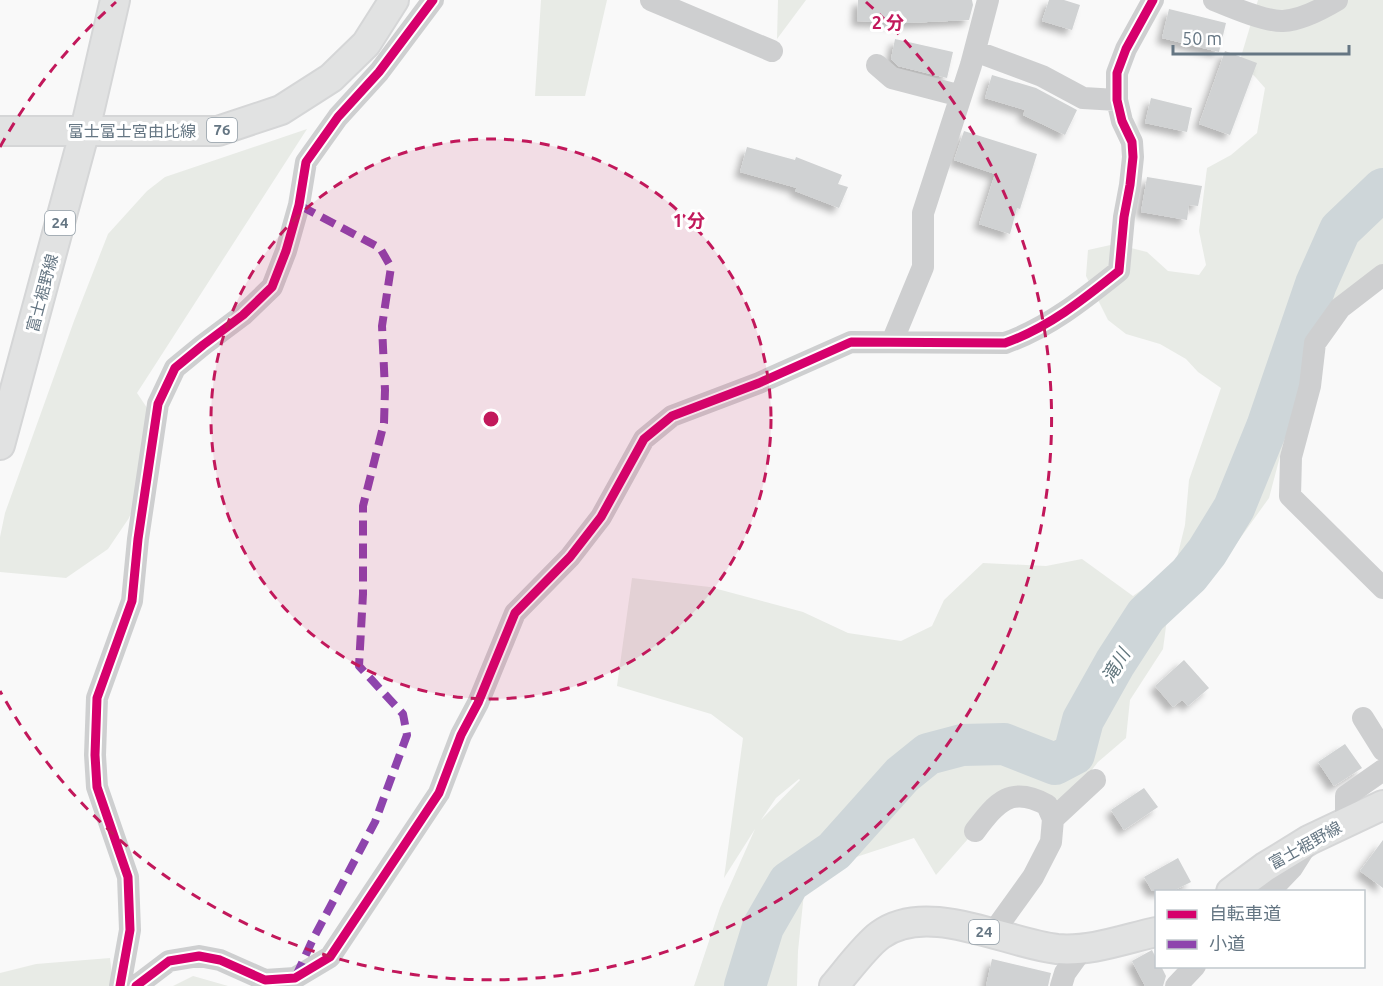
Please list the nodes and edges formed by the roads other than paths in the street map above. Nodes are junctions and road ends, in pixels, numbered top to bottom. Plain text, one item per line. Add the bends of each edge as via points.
1 (115, 0) edge
2 (394, 0) edge
3 (433, 0) edge
4 (651, 0) edge
5 (988, 0) edge
6 (1153, 0) edge
7 (1214, 0) edge
8 (1337, 0) edge
9 (772, 51) dead end
10 (975, 51) junction
11 (877, 65) dead end
12 (961, 96) junction
13 (1117, 100) junction
14 (85, 130) junction
15 (0, 131) edge
16 (1383, 275) edge
17 (892, 342) junction
18 (0, 445) edge
19 (1383, 588) edge
20 (1364, 718) dead end
21 (1383, 750) edge
22 (1383, 770) edge
23 (1095, 780) dead end
24 (1383, 805) edge
25 (1053, 819) junction
26 (1346, 823) junction
27 (975, 831) dead end
28 (1310, 840) junction
29 (1232, 890) edge
30 (1270, 890) edge
31 (1155, 932) edge
32 (992, 934) junction
33 (1083, 948) junction
34 (1193, 968) edge
35 (120, 986) edge
36 (136, 986) edge
37 (834, 986) edge
38 (1061, 986) edge
39 (1176, 986) edge

1 - 14 main road, 富士裾野線 / 24
2 - 14 main road, 富士富士宮由比線 / 76 via 366,44 331,78 281,110 218,131
3 - 35 street via 306,162 286,251 272,287 175,368 158,404 132,601 96,698 97,787 128,877 130,930
4 - 9 street
5 - 10 street
6 - 13 street via 1120,65
7 - 8 street via 1242,12 1282,21
10 - 12 street
10 - 13 street via 1042,76 1083,98
11 - 12 street via 892,78
12 - 17 street via 923,213 923,267
13 - 17 street via 1132,142 1133,157 1119,272 1080,303 1022,338 1005,343
14 - 15 main road, 富士富士宮由比線 / 76
14 - 18 main road, 富士裾野線 / 24
16 - 19 street via 1340,308 1315,343 1310,386 1291,457 1290,496
17 - 36 street via 851,342 672,417 644,440 602,517 570,557 515,613 439,793 330,957 295,978 265,980 220,960 199,956 169,961
20 - 21 street
22 - 26 street via 1346,796
23 - 25 street
24 - 26 main road, 富士裾野線
25 - 27 street via 1047,805 1017,796 1003,799
25 - 32 street via 1051,842 1033,877
26 - 28 main road, 富士裾野線
28 - 29 main road, 富士裾野線
28 - 30 street via 1292,868
31 - 33 main road, 24
32 - 33 main road, 24 via 1058,949
32 - 37 main road, 24 via 939,922 903,923 879,935
33 - 38 street via 1065,973
34 - 39 street

